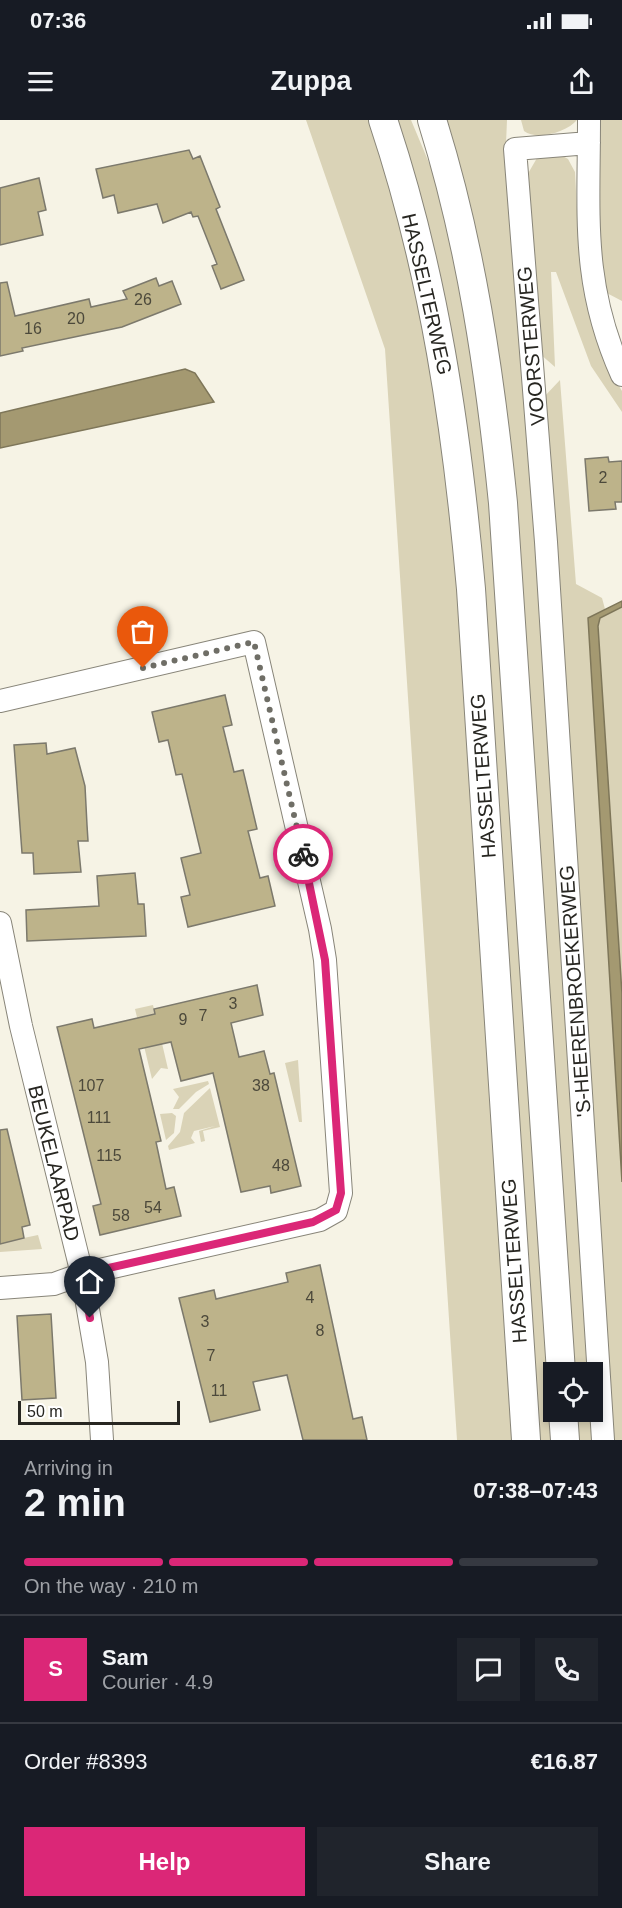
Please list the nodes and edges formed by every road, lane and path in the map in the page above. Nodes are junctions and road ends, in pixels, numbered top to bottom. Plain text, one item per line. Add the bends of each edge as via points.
1 (383, 120) edge
2 (432, 120) edge
3 (589, 120) edge
4 (589, 143) junction
5 (622, 375) edge
6 (546, 542) joint
7 (0, 701) edge
8 (0, 923) edge
9 (82, 1274) junction
10 (0, 1288) edge
11 (560, 1362) edge
12 (564, 1422) edge
13 (102, 1440) edge
14 (526, 1440) edge
15 (565, 1440) edge
16 (603, 1440) edge

1 - 14 main road, HASSELTERWEG via 435,314 462,485
2 - 11 main road, HASSELTERWEG via 469,264 496,433 512,606
3 - 4 street
4 - 5 street via 587,238 592,282 601,323
4 - 6 street, VOORSTERWEG via 515,149
6 - 16 street, 'S-HEERENBROEKERWEG
7 - 9 street via 254,642 325,960 341,1193 336,1210 313,1222
8 - 9 street, BEUKELAARPAD
9 - 10 street via 54,1284
9 - 13 street, BEUKELAARPAD via 97,1362
12 - 15 main road

